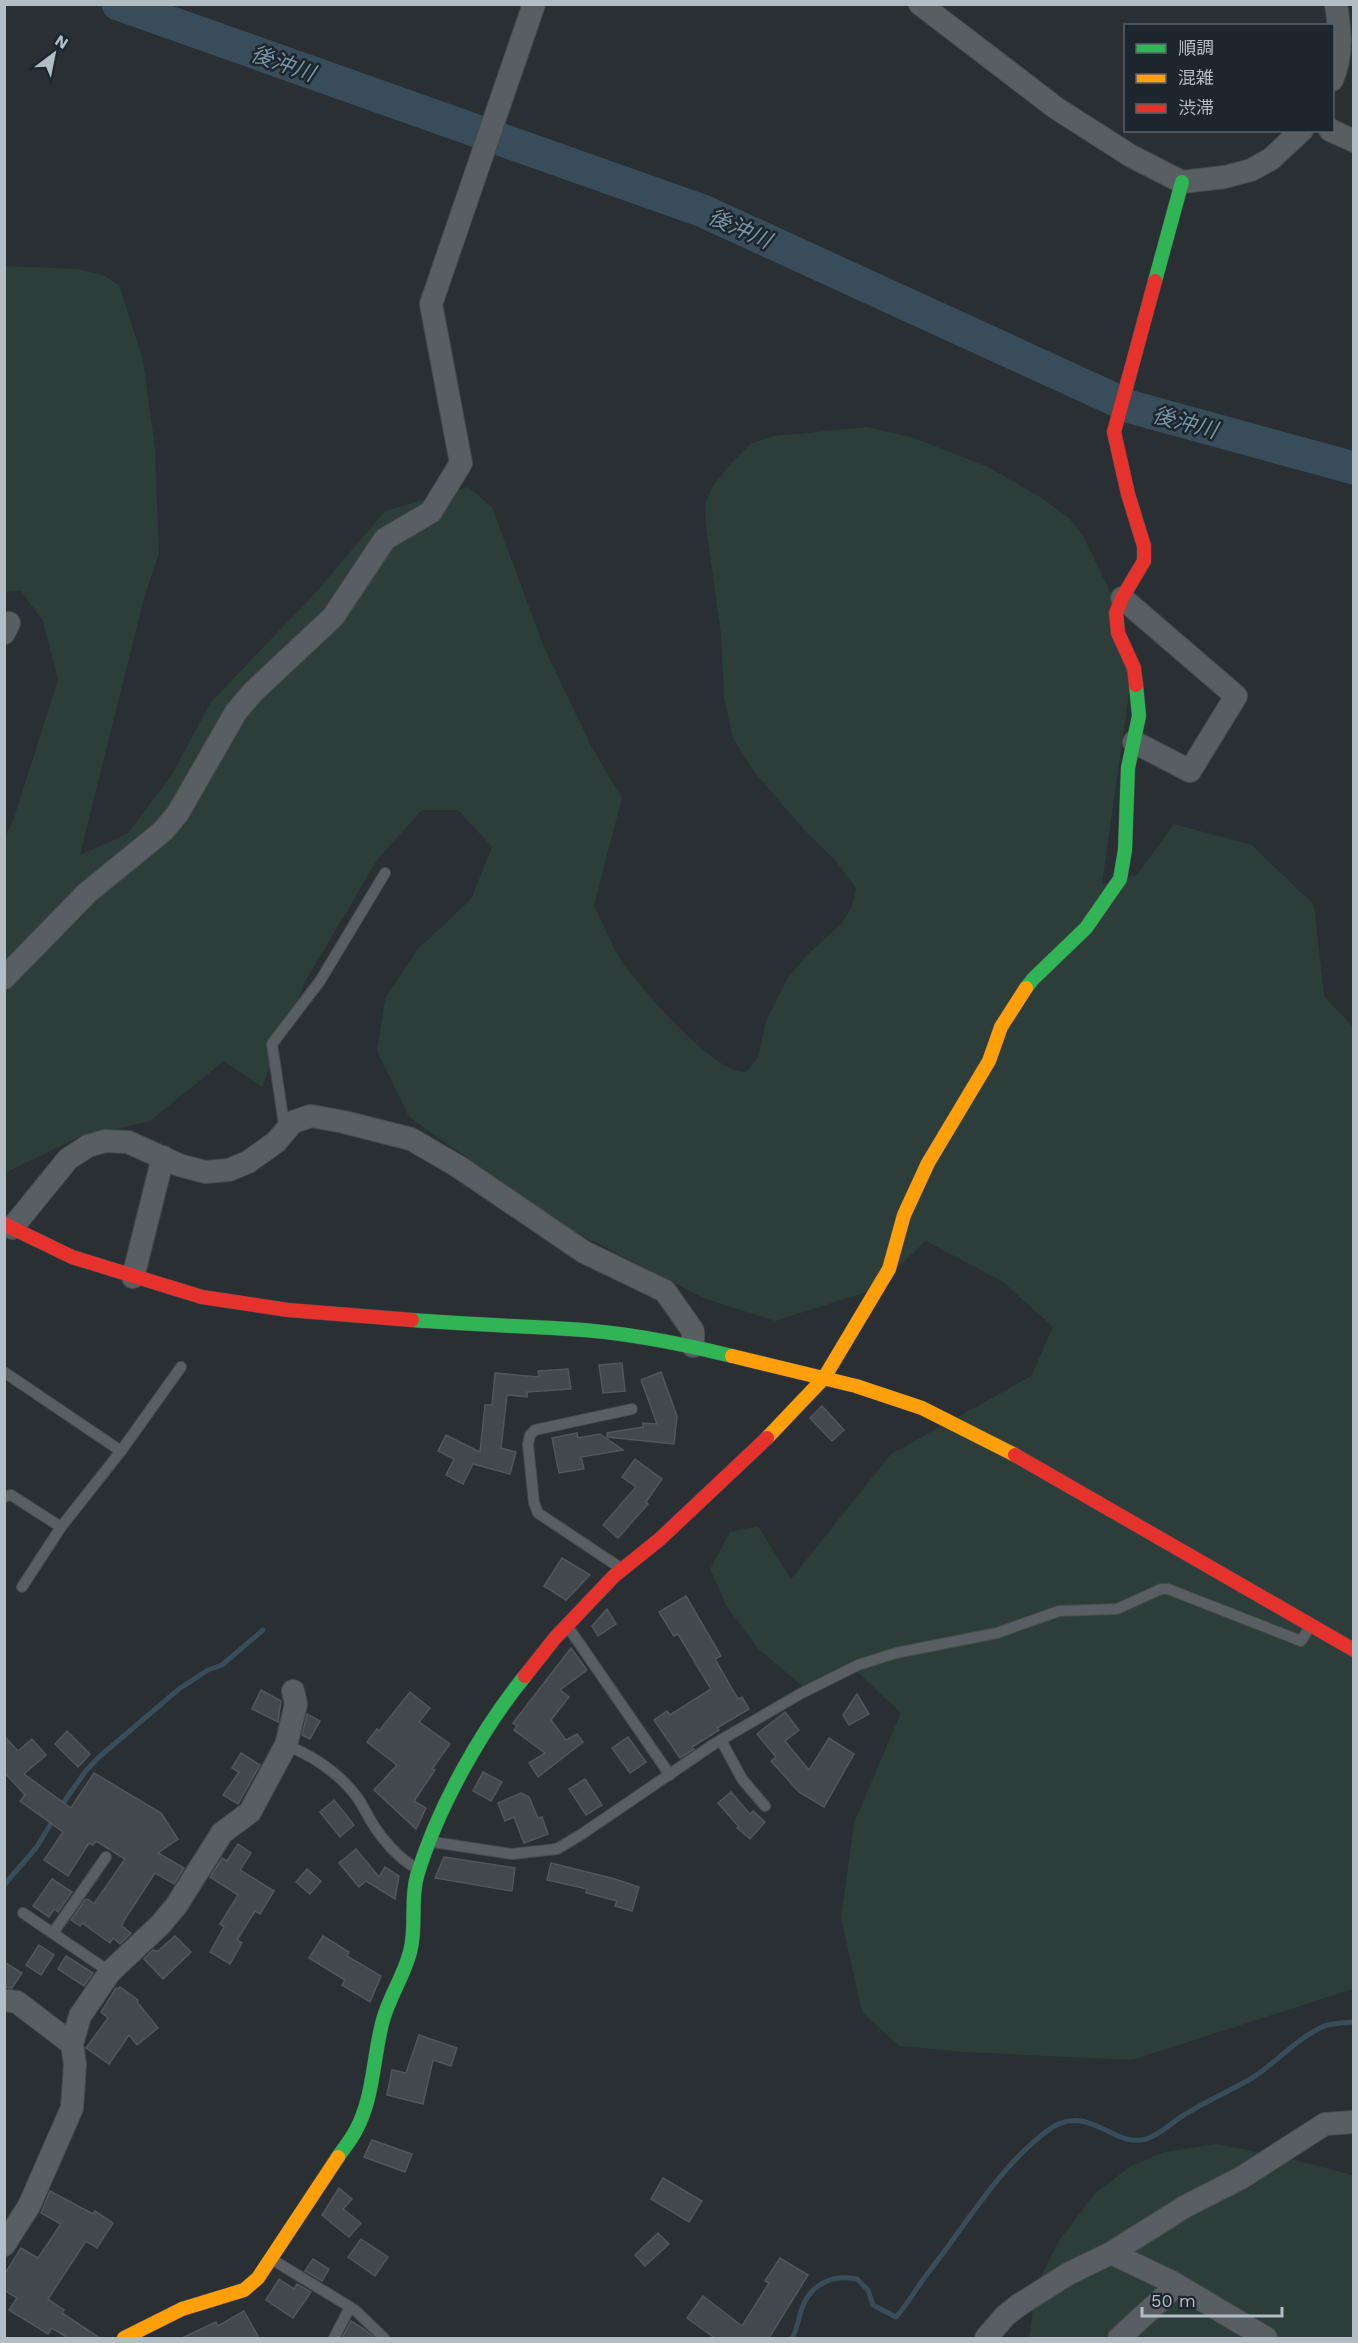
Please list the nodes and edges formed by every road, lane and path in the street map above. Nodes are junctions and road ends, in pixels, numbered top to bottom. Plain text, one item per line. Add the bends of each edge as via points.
1 (534, 4) edge
2 (920, 4) edge
3 (1336, 4) edge
4 (1334, 76) edge
5 (1300, 132) edge
6 (1334, 132) edge
7 (1353, 141) edge
8 (1182, 182) junction
9 (1122, 598) junction
10 (1134, 742) junction
11 (384, 873) dead end
12 (4, 978) edge
13 (285, 1131) junction
14 (163, 1157) junction
15 (8, 1226) edge
16 (133, 1277) junction
17 (693, 1346) junction
18 (181, 1367) dead end
19 (4, 1372) edge
20 (824, 1378) junction
21 (632, 1409) dead end
22 (121, 1451) junction
23 (4, 1497) edge
24 (61, 1527) junction
25 (622, 1570) junction
26 (22, 1587) dead end
27 (1312, 1624) junction
28 (567, 1626) junction
29 (1353, 1650) edge
30 (293, 1691) dead end
31 (721, 1740) junction
32 (286, 1745) junction
33 (670, 1775) junction
34 (765, 1806) dead end
35 (430, 1842) junction
36 (106, 1857) dead end
37 (419, 1870) junction
38 (23, 1912) dead end
39 (53, 1933) junction
40 (110, 1972) junction
41 (4, 2000) edge
42 (72, 2044) junction
43 (1353, 2122) edge
44 (4, 2245) edge
45 (1111, 2253) junction
46 (270, 2258) junction
47 (1177, 2285) junction
48 (350, 2307) junction
49 (124, 2338) edge
50 (334, 2338) edge
51 (384, 2338) edge
52 (986, 2338) edge
53 (1119, 2338) edge
54 (1266, 2338) edge

1 - 12 street via 431,304 461,463 431,512 385,539 333,617 236,712 178,813 163,831 87,892
2 - 8 street via 1056,108 1131,156
3 - 4 street via 1340,30
5 - 8 street via 1272,159 1251,170
6 - 7 street
8 - 9 street via 1114,432 1144,546 1144,561
9 - 10 street via 1116,613 1118,633 1134,668 1139,716
9 - 10 street via 1236,696 1190,771
10 - 20 street via 1128,768 1125,850 1119,879 1086,928 1033,979 1001,1027 989,1061 928,1163 904,1215 889,1269
11 - 13 lane via 320,981 272,1044
13 - 14 street via 248,1162 229,1170 205,1172
13 - 17 street via 293,1122 311,1116 411,1139 584,1252 664,1291 693,1330
14 - 15 street via 128,1142 105,1141 88,1146 68,1159
14 - 16 street
15 - 16 street via 72,1257
16 - 17 street via 202,1297 288,1310 570,1329
17 - 20 street
18 - 22 lane
19 - 22 lane
20 - 25 street via 724,1479
20 - 27 street via 922,1408 1031,1462
21 - 25 lane via 535,1431 528,1444 538,1513
22 - 24 lane
23 - 24 lane via 11,1495
24 - 26 lane
25 - 28 street
27 - 29 street
27 - 31 lane via 1301,1641 1168,1589 1161,1590 1117,1609 1059,1611 997,1633 871,1660 800,1694
28 - 33 lane
28 - 35 street via 491,1723 459,1777
30 - 32 street via 296,1704
31 - 33 lane
31 - 34 lane via 742,1779
32 - 37 lane via 338,1775 391,1846
32 - 40 street via 250,1812 222,1833 176,1906
33 - 35 lane via 557,1849 512,1854
35 - 37 street
36 - 39 lane
37 - 46 street via 413,1895 410,1953 383,2019 365,2111 357,2129
38 - 39 lane
39 - 40 lane
40 - 42 street via 80,2016
41 - 42 street via 17,2002
42 - 44 street via 72,2108 29,2206
43 - 45 street via 1325,2124
45 - 47 street
45 - 52 street via 1019,2305
46 - 48 lane
46 - 49 street via 258,2278 244,2290 182,2309
47 - 53 street
47 - 54 street
48 - 50 lane
48 - 51 lane

